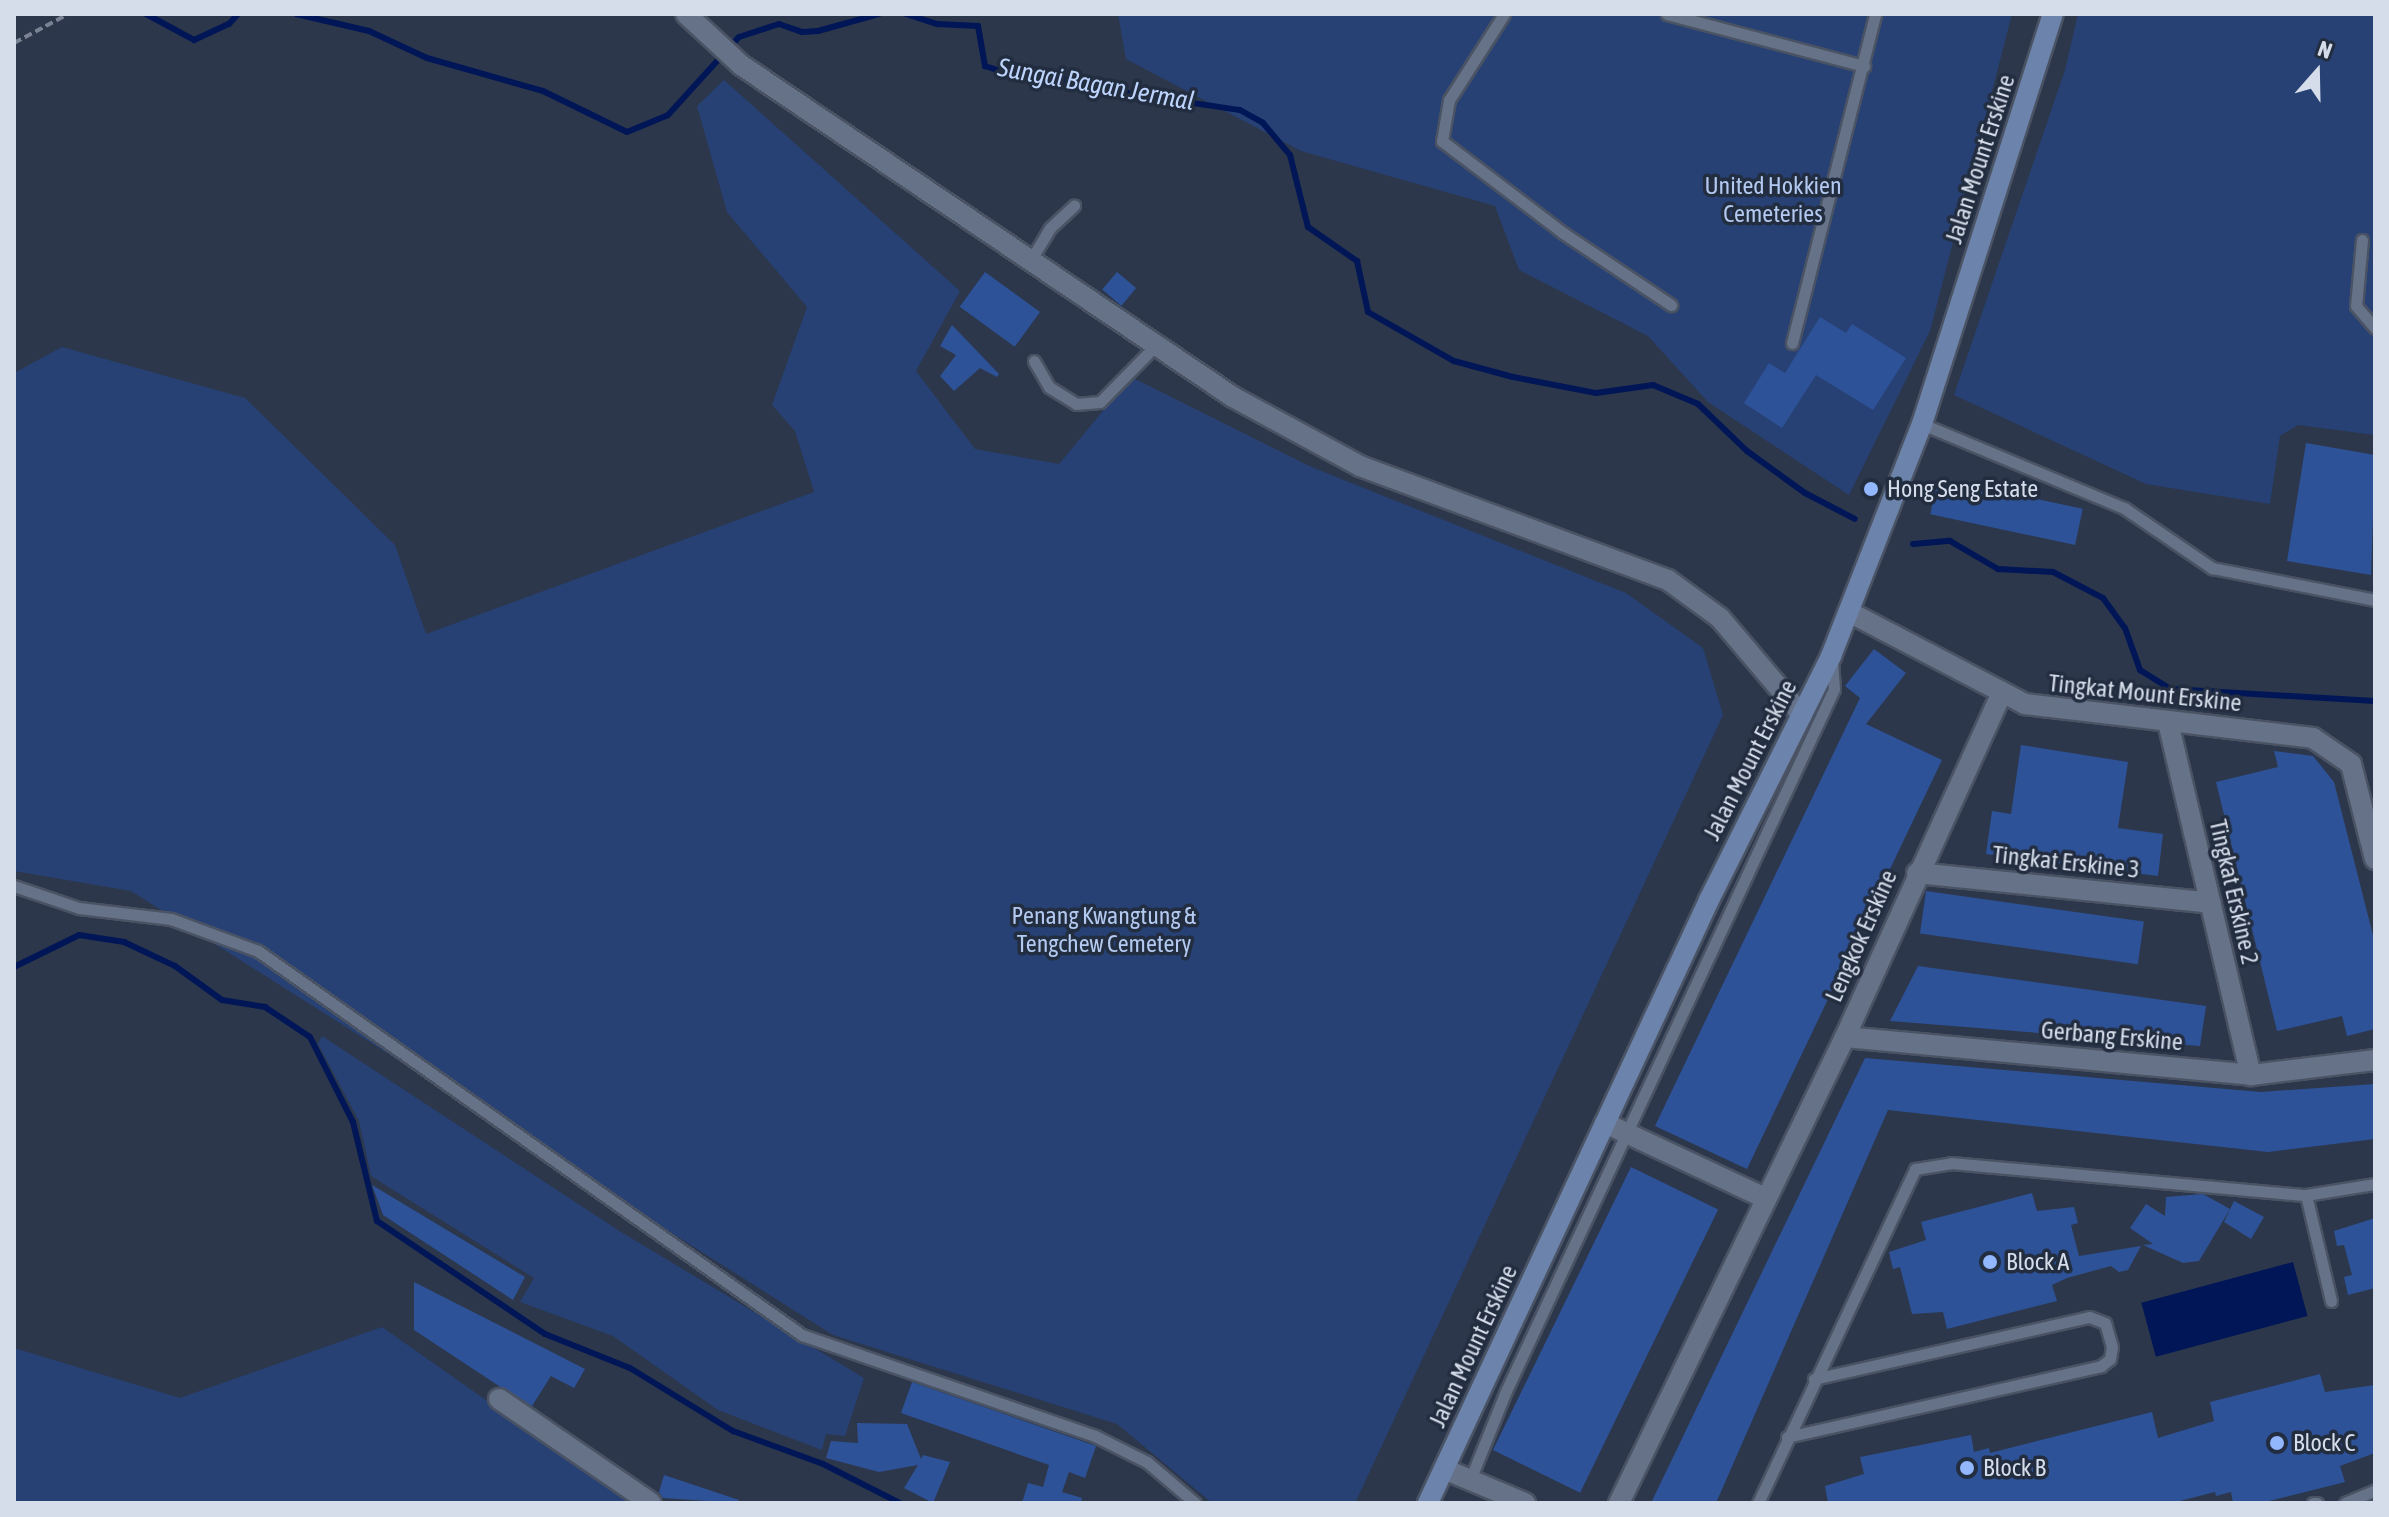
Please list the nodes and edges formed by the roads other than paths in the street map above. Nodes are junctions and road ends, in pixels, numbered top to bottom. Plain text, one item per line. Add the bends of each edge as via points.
1 (1504, 14) edge
2 (1667, 14) edge
3 (1875, 14) edge
4 (2053, 14) edge
5 (694, 17) edge
6 (1864, 66) junction
7 (1074, 206) dead end
8 (2362, 240) dead end
9 (1029, 264) junction
10 (1671, 305) dead end
11 (2375, 328) edge
12 (1792, 343) dead end
13 (1155, 346) junction
14 (1034, 361) dead end
15 (1922, 424) junction
16 (2375, 600) edge
17 (1849, 612) junction
18 (1831, 656) junction
19 (2002, 693) junction
20 (1802, 715) junction
21 (2168, 722) junction
22 (2375, 859) edge
23 (1917, 873) junction
24 (14, 886) edge
25 (2210, 903) junction
26 (1845, 1037) junction
27 (2375, 1060) edge
28 (2251, 1075) junction
29 (1605, 1123) junction
30 (1628, 1133) junction
31 (2375, 1184) edge
32 (2306, 1195) junction
33 (1765, 1198) junction
34 (2331, 1301) dead end
35 (1814, 1379) junction
36 (499, 1399) dead end
37 (1787, 1437) junction
38 (1444, 1469) junction
39 (1470, 1480) junction
40 (2375, 1490) edge
41 (651, 1503) edge
42 (1195, 1503) edge
43 (1428, 1503) edge
44 (1525, 1503) edge
45 (1619, 1503) edge
46 (1758, 1503) edge
47 (2345, 1503) edge

1 - 10 lane via 1449,100 1442,141 1563,233
2 - 6 lane
3 - 6 lane via 1862,52
4 - 15 main road, Jalan Mount Erskine
5 - 9 street via 713,43 741,65
6 - 12 lane via 1824,201
7 - 9 lane via 1050,228
8 - 11 lane via 2356,306
9 - 13 street
13 - 14 lane via 1100,402 1076,404 1049,387
13 - 20 street via 1233,397 1360,466 1668,580 1720,618
15 - 16 lane via 2124,508 2212,568
15 - 17 main road, Jalan Mount Erskine
17 - 18 main road, Jalan Mount Erskine
17 - 19 street, Tingkat Mount Erskine
18 - 20 main road, Jalan Mount Erskine
18 - 30 lane via 1834,689
19 - 21 street, Tingkat Mount Erskine via 2031,706
19 - 23 street, Lengkok Erskine
20 - 29 main road, Jalan Mount Erskine
21 - 22 street, Tingkat Mount Erskine via 2313,738 2351,764
21 - 25 street, Tingkat Erskine 2
23 - 25 street, Tingkat Erskine 3
23 - 26 street, Lengkok Erskine
24 - 42 lane via 79,908 171,919 258,951 802,1335 1095,1436 1147,1462
25 - 28 street, Tingkat Erskine 2
26 - 28 street, Gerbang Erskine
26 - 33 street, Lengkok Erskine
27 - 28 street, Gerbang Erskine
29 - 30 street
29 - 38 main road, Jalan Mount Erskine
30 - 33 street
30 - 39 lane
31 - 32 lane
32 - 34 lane
32 - 35 lane via 1930,1163 1907,1179
33 - 45 street, Lengkok Erskine
35 - 37 lane
35 - 37 lane via 2089,1317 2105,1323 2112,1347 2110,1359 2101,1366
36 - 41 street
37 - 46 lane
38 - 39 street
38 - 43 main road, Jalan Mount Erskine
39 - 44 street
40 - 47 lane

